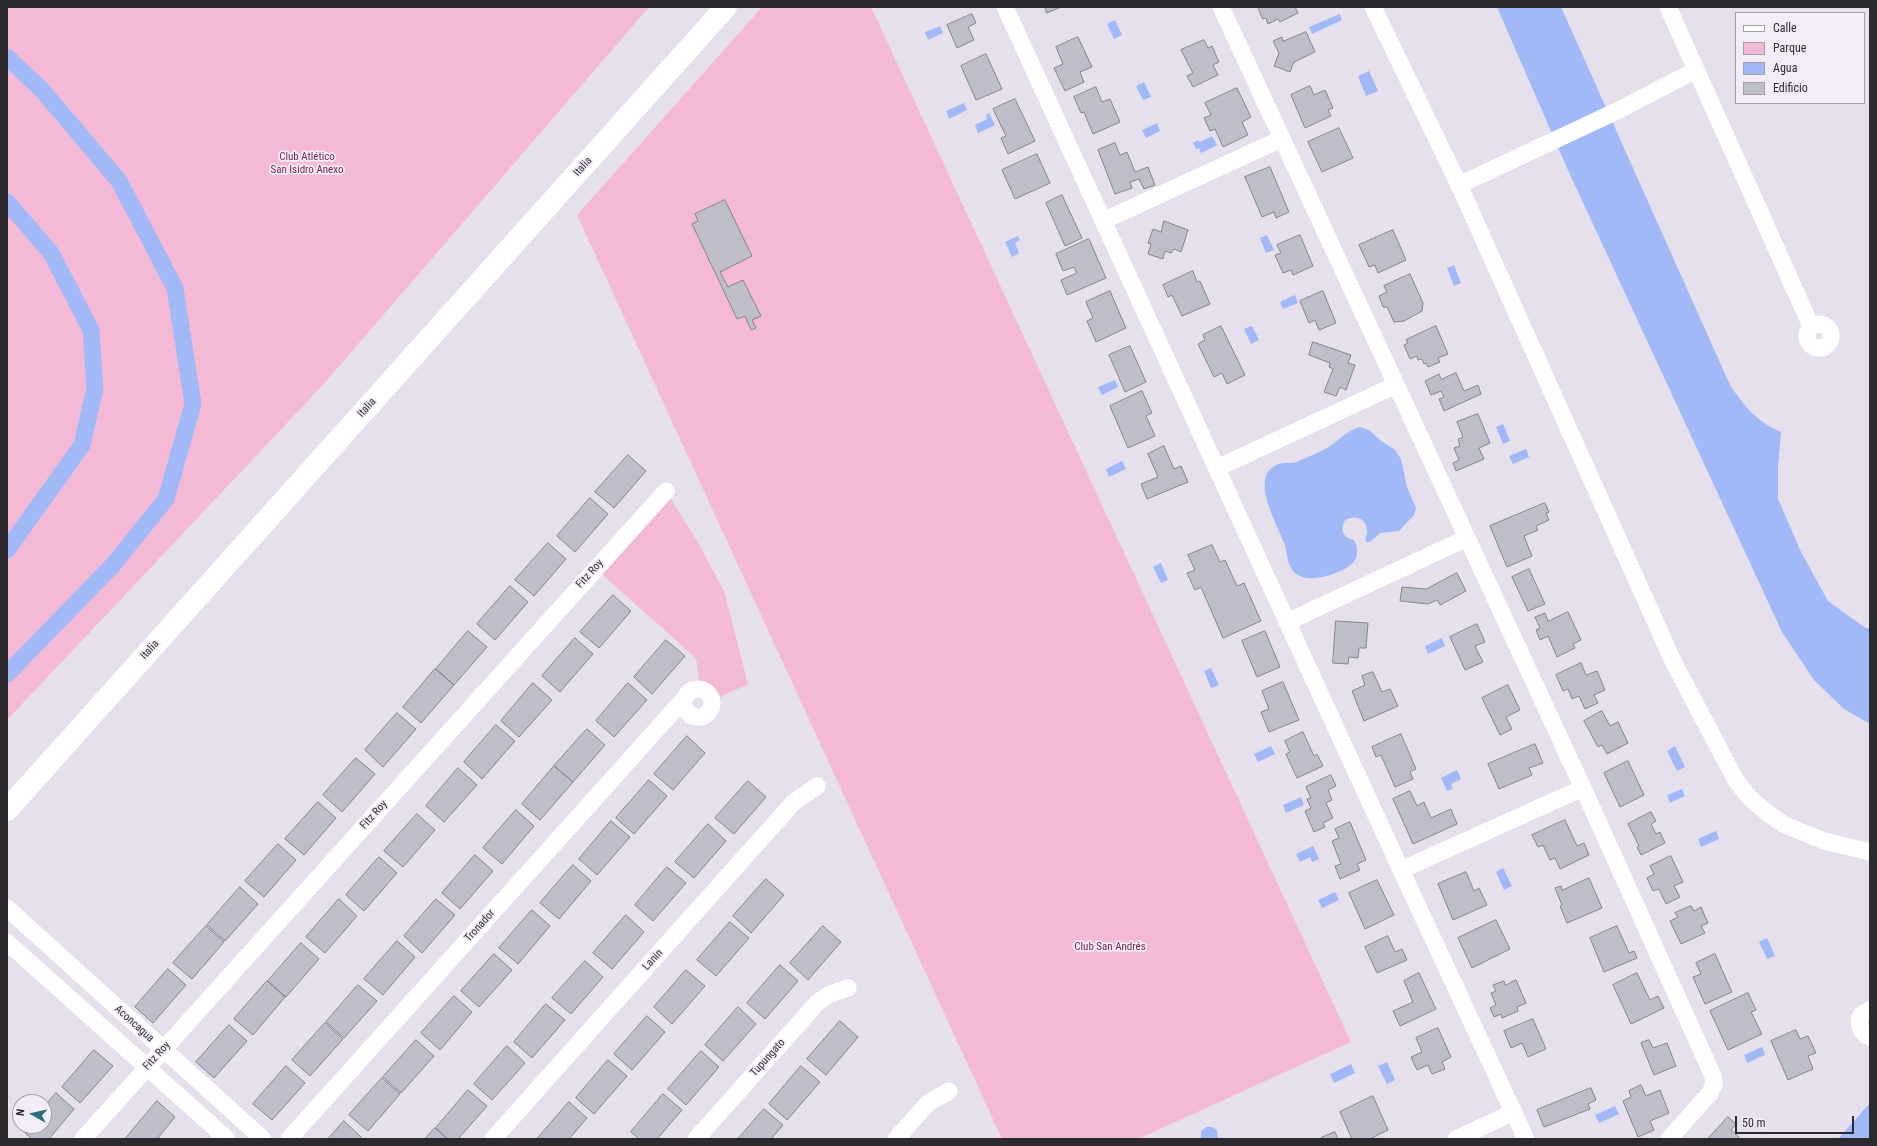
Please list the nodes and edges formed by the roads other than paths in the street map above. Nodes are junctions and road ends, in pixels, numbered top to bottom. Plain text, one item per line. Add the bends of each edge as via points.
1 (726, 7) edge
2 (1005, 7) edge
3 (1221, 7) edge
4 (1373, 7) edge
5 (1668, 7) edge
6 (1696, 70) junction
7 (1281, 139) junction
8 (1459, 185) junction
9 (1103, 220) junction
10 (1811, 326) dead end
11 (1396, 385) junction
12 (1217, 468) junction
13 (666, 491) dead end
14 (1467, 538) junction
15 (1287, 622) junction
16 (685, 698) junction
17 (670, 714) junction
18 (690, 715) junction
19 (817, 786) dead end
20 (1583, 788) junction
21 (7, 810) edge
22 (1870, 852) edge
23 (1401, 870) junction
24 (7, 908) edge
25 (7, 942) edge
26 (95, 988) junction
27 (848, 988) dead end
28 (80, 1007) junction
29 (1870, 1010) edge
30 (1870, 1037) edge
31 (163, 1049) junction
32 (147, 1067) junction
33 (949, 1091) dead end
34 (1514, 1112) junction
35 (83, 1139) edge
36 (227, 1139) edge
37 (263, 1139) edge
38 (289, 1139) edge
39 (494, 1139) edge
40 (696, 1139) edge
41 (896, 1139) edge
42 (1456, 1139) edge
43 (1526, 1139) edge
44 (1669, 1139) edge

1 - 21 street, Italia
2 - 9 street
3 - 7 street
4 - 8 street
5 - 6 street
6 - 8 street via 1617,111
6 - 10 street
7 - 9 street
7 - 11 street
8 - 22 street via 1674,660 1735,779 1749,797 1785,825 1824,841
9 - 12 street
11 - 12 street
11 - 14 street
12 - 15 street
13 - 31 street, Fitz Roy
14 - 15 street
14 - 20 street
15 - 23 street
16 - 17 street, Tronador
16 - 18 street via 685,707
16 - 18 street, Tronador via 690,690 700,688 708,692 713,700 711,709 704,716
17 - 18 street, Tronador via 680,712
17 - 38 street, Tronador
19 - 39 street, Lanin via 793,803
20 - 23 street
20 - 44 street via 1713,1076 1714,1084 1710,1093
23 - 34 street
24 - 26 street, Aconcagua
25 - 28 street
26 - 28 street
26 - 31 street, Aconcagua
27 - 40 street, Tupungato via 830,994 818,1002
28 - 32 street
29 - 30 street via 1861,1015 1859,1024 1863,1033
31 - 32 street, Fitz Roy
31 - 37 street, Aconcagua
32 - 35 street, Fitz Roy
32 - 36 street
33 - 41 street via 928,1103
34 - 42 street
34 - 43 street

